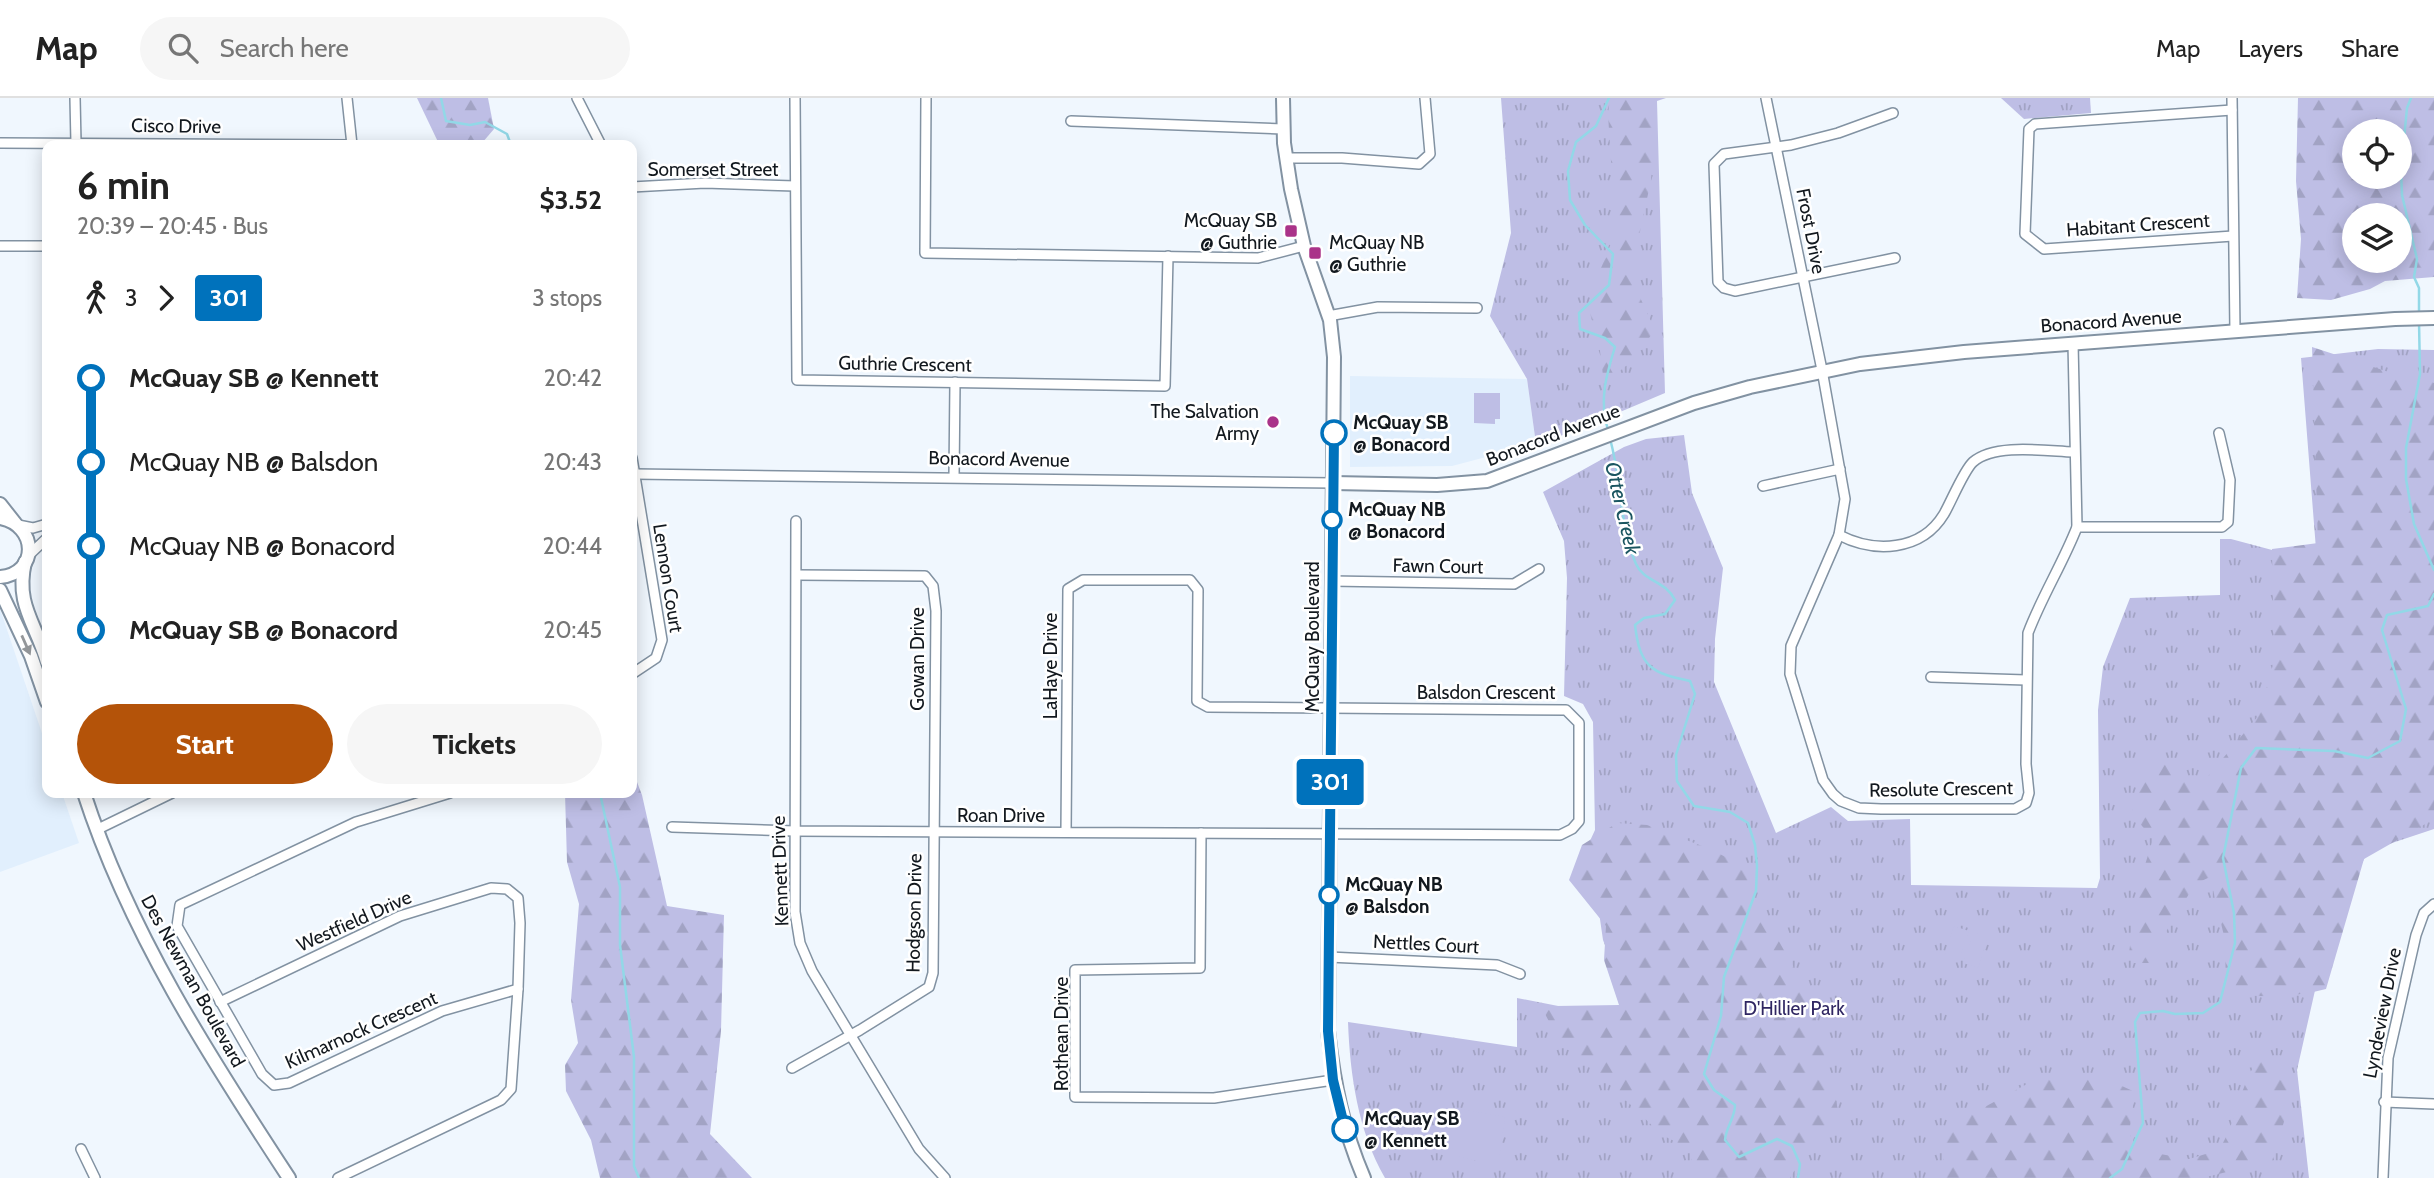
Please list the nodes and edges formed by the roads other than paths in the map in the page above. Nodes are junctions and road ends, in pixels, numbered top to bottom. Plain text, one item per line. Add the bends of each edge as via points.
1 (75, 98) edge
2 (347, 98) edge
3 (577, 98) edge
4 (795, 98) edge
5 (926, 98) edge
6 (1283, 98) edge
7 (1425, 98) edge
8 (1766, 98) edge
9 (2232, 98) edge
10 (2232, 110) junction
11 (1893, 113) dead end
12 (1070, 121) dead end
13 (1283, 129) junction
14 (76, 140) edge
15 (351, 140) edge
16 (598, 140) edge
17 (0, 143) edge
18 (42, 143) edge
19 (1777, 148) junction
20 (1286, 158) junction
21 (795, 186) junction
22 (637, 187) edge
23 (2233, 236) junction
24 (0, 246) edge
25 (42, 246) edge
26 (1304, 246) junction
27 (1168, 257) junction
28 (1895, 258) dead end
29 (1802, 277) junction
30 (1477, 309) dead end
31 (1328, 316) junction
32 (2434, 318) edge
33 (2235, 331) junction
34 (2073, 343) junction
35 (1822, 370) junction
36 (955, 382) junction
37 (2219, 433) dead end
38 (2073, 452) junction
39 (1840, 469) junction
40 (637, 474) edge
41 (954, 477) junction
42 (1333, 484) junction
43 (1763, 486) dead end
44 (637, 492) edge
45 (0, 504) edge
46 (0, 518) edge
47 (796, 521) dead end
48 (17, 524) junction
49 (42, 525) edge
50 (2077, 527) junction
51 (1839, 535) junction
52 (42, 543) edge
53 (27, 559) junction
54 (1539, 569) dead end
55 (797, 575) junction
56 (0, 577) edge
57 (1331, 581) junction
58 (0, 590) edge
59 (42, 650) edge
60 (637, 671) edge
61 (1931, 677) dead end
62 (2026, 680) junction
63 (42, 688) edge
64 (1330, 709) junction
65 (86, 798) edge
66 (162, 798) edge
67 (433, 798) edge
68 (672, 827) dead end
69 (96, 830) junction
70 (795, 831) junction
71 (933, 832) junction
72 (1066, 832) junction
73 (1201, 833) junction
74 (1330, 834) junction
75 (2434, 904) edge
76 (1329, 957) junction
77 (1520, 974) dead end
78 (518, 989) junction
79 (220, 1002) junction
80 (850, 1035) junction
81 (792, 1068) dead end
82 (1333, 1080) junction
83 (2385, 1102) junction
84 (2434, 1104) edge
85 (81, 1149) dead end
86 (95, 1178) edge
87 (289, 1178) edge
88 (338, 1178) edge
89 (945, 1178) edge
90 (1364, 1178) edge
91 (2383, 1178) edge

1 - 14 street
2 - 15 street
3 - 16 street
4 - 21 street, Guthrie Crescent
5 - 27 street via 925,253
6 - 13 street, McQuay Boulevard
7 - 20 street via 1430,154 1419,164
8 - 19 street, Frost Drive
9 - 10 street
10 - 23 street
10 - 23 street, Habitant Crescent via 2035,124 2029,129 2025,234 2044,249
11 - 19 street
12 - 13 street
13 - 20 street, McQuay Boulevard
17 - 18 street, Cisco Drive
19 - 29 street, Frost Drive
19 - 29 street via 1724,155 1714,164 1718,282 1735,291
20 - 26 street, McQuay Boulevard
21 - 22 street, Somerset Street
21 - 36 street, Guthrie Crescent via 797,380
23 - 33 street
24 - 25 street
26 - 27 street via 1258,258
26 - 31 street, McQuay Boulevard
27 - 36 street, Guthrie Crescent via 1165,386
28 - 29 street
29 - 35 street, Frost Drive
30 - 31 street via 1378,307
31 - 42 street, McQuay Boulevard via 1334,357
32 - 33 street, Bonacord Avenue
33 - 34 street, Bonacord Avenue
34 - 35 street, Bonacord Avenue
34 - 38 street, Resolute Crescent
35 - 39 street, Resolute Crescent
35 - 42 street, Bonacord Avenue via 1693,402 1487,481
36 - 41 street
37 - 50 street via 2230,480 2228,522 2222,527
38 - 50 street, Resolute Crescent
38 - 51 street via 1988,454 1972,463 1942,517 1903,546 1879,548
39 - 43 street
39 - 51 street, Resolute Crescent via 1845,499
40 - 41 street, Bonacord Avenue
41 - 42 street, Bonacord Avenue
42 - 57 street, McQuay Boulevard
44 - 60 street, Lennon Court via 662,640 656,658
45 - 48 street
46 - 48 street
47 - 55 street, Kennett Drive
48 - 49 street
48 - 53 street via 28,541
50 - 62 street, Resolute Crescent via 2028,633
51 - 62 street, Resolute Crescent via 1791,646 1790,674 1824,780 1841,801 1859,808 1895,809 2015,809 2026,803
52 - 53 street
53 - 56 street via 14,574
53 - 59 street via 23,603
54 - 57 street, Fawn Court via 1514,584
55 - 70 street, Kennett Drive
55 - 71 street, Gowan Drive via 925,576 933,586
57 - 64 street, McQuay Boulevard
58 -> 63 street
61 - 62 street
64 - 72 street, LaHaye Drive via 1208,707 1198,701 1198,590 1190,580 1083,580 1068,589
64 - 74 street, McQuay Boulevard
64 - 74 street, Balsdon Crescent via 1566,710 1579,723 1579,821 1560,835
65 - 69 street, Des Newman Boulevard
66 - 69 street
67 - 79 street via 356,821 180,905 177,926
68 - 70 street, Roan Drive
69 - 87 street, Des Newman Boulevard via 134,918 187,1015
70 - 71 street, Roan Drive
70 - 80 street, Kennett Drive via 795,912 800,943
71 - 72 street, Roan Drive
71 - 80 street, Hodgson Drive via 933,972 929,987
72 - 73 street, Roan Drive
73 - 74 street, Roan Drive
73 - 82 street, Rothean Drive via 1200,968 1075,970 1075,1097 1214,1098
74 - 76 street, McQuay Boulevard
75 - 83 street, Lyndeview Drive via 2424,913 2416,935 2388,1058
76 - 77 street, Nettles Court via 1496,965
76 - 82 street, McQuay Boulevard
78 - 79 street, Kilmarnock Crescent via 442,1011 289,1083 274,1085 262,1074
78 - 79 street, Westfield Drive via 518,898 507,889 491,888 400,916
78 - 88 street, Westfield Drive via 513,1073 505,1096
80 - 81 street
80 - 89 street, Kennett Drive via 919,1149
82 - 90 street, McQuay Boulevard via 1347,1136
83 - 84 street
83 - 91 street, Lyndeview Drive
85 - 86 street

